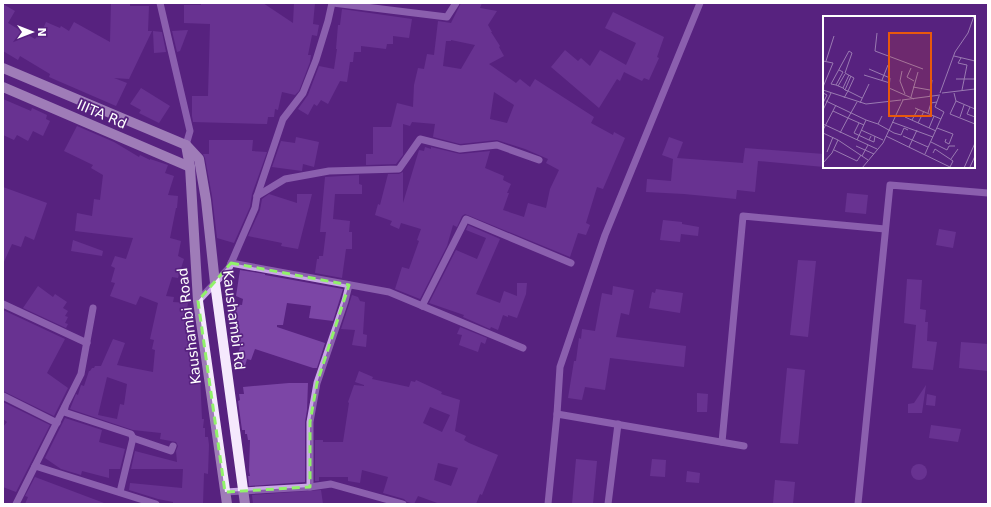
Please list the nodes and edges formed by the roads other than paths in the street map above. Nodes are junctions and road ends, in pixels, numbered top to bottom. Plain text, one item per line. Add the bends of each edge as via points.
1 (160, 3) edge
2 (332, 3) edge
3 (395, 3) edge
4 (456, 3) edge
5 (700, 3) edge
6 (393, 10) junction
7 (3, 68) edge
8 (3, 87) edge
9 (186, 144) junction
10 (539, 160) dead end
11 (190, 167) junction
12 (988, 193) edge
13 (257, 196) junction
14 (885, 229) junction
15 (231, 263) junction
16 (571, 263) dead end
17 (215, 283) junction
18 (349, 285) junction
19 (198, 301) junction
20 (3, 304) edge
21 (422, 306) junction
22 (93, 308) dead end
23 (87, 343) junction
24 (523, 348) dead end
25 (3, 396) edge
26 (66, 405) junction
27 (557, 414) junction
28 (57, 423) junction
29 (618, 424) junction
30 (133, 438) junction
31 (722, 442) junction
32 (173, 446) dead end
33 (744, 446) dead end
34 (35, 466) junction
35 (310, 487) junction
36 (243, 491) junction
37 (120, 492) junction
38 (225, 492) junction
39 (16, 504) edge
40 (156, 504) edge
41 (227, 504) edge
42 (245, 504) edge
43 (403, 504) edge
44 (548, 504) edge
45 (608, 504) edge
46 (858, 504) edge

1 - 9 street via 190,131
2 - 6 street
2 - 13 street via 316,60 303,93 283,119
3 - 6 street
4 - 6 street via 447,18
5 - 27 street via 605,235 560,367
7 - 9 main road, IIITA Rd
8 - 11 main road, IIITA Rd
9 - 11 main road, Kaushambi Road
9 - 17 main road, Kaushambi Rd via 199,159
10 - 13 street via 497,145 460,148 420,139 399,169 329,171 285,179
11 - 19 main road, Kaushambi Road
12 - 14 street via 890,185
13 - 15 street via 255,208
14 - 31 street via 744,216
14 - 46 street
15 - 17 street
15 - 18 street
16 - 21 street via 466,219
17 - 19 street
17 - 36 main road, Kaushambi Rd
18 - 21 street via 389,292
18 - 35 street via 317,383 310,422
19 - 38 main road, Kaushambi Road
20 - 23 street
21 - 24 street
22 - 23 street
23 - 26 street via 81,374
25 - 28 street
26 - 28 street
26 - 30 street via 64,412 131,434
27 - 29 street
27 - 44 street
28 - 34 street
29 - 31 street
29 - 45 street
30 - 32 street via 171,451
30 - 37 street
31 - 33 street
34 - 37 street
34 - 39 street
35 - 36 street
35 - 43 street via 331,484
36 - 38 street
36 - 42 main road, Kaushambi Rd
37 - 40 street
38 - 41 main road, Kaushambi Road

